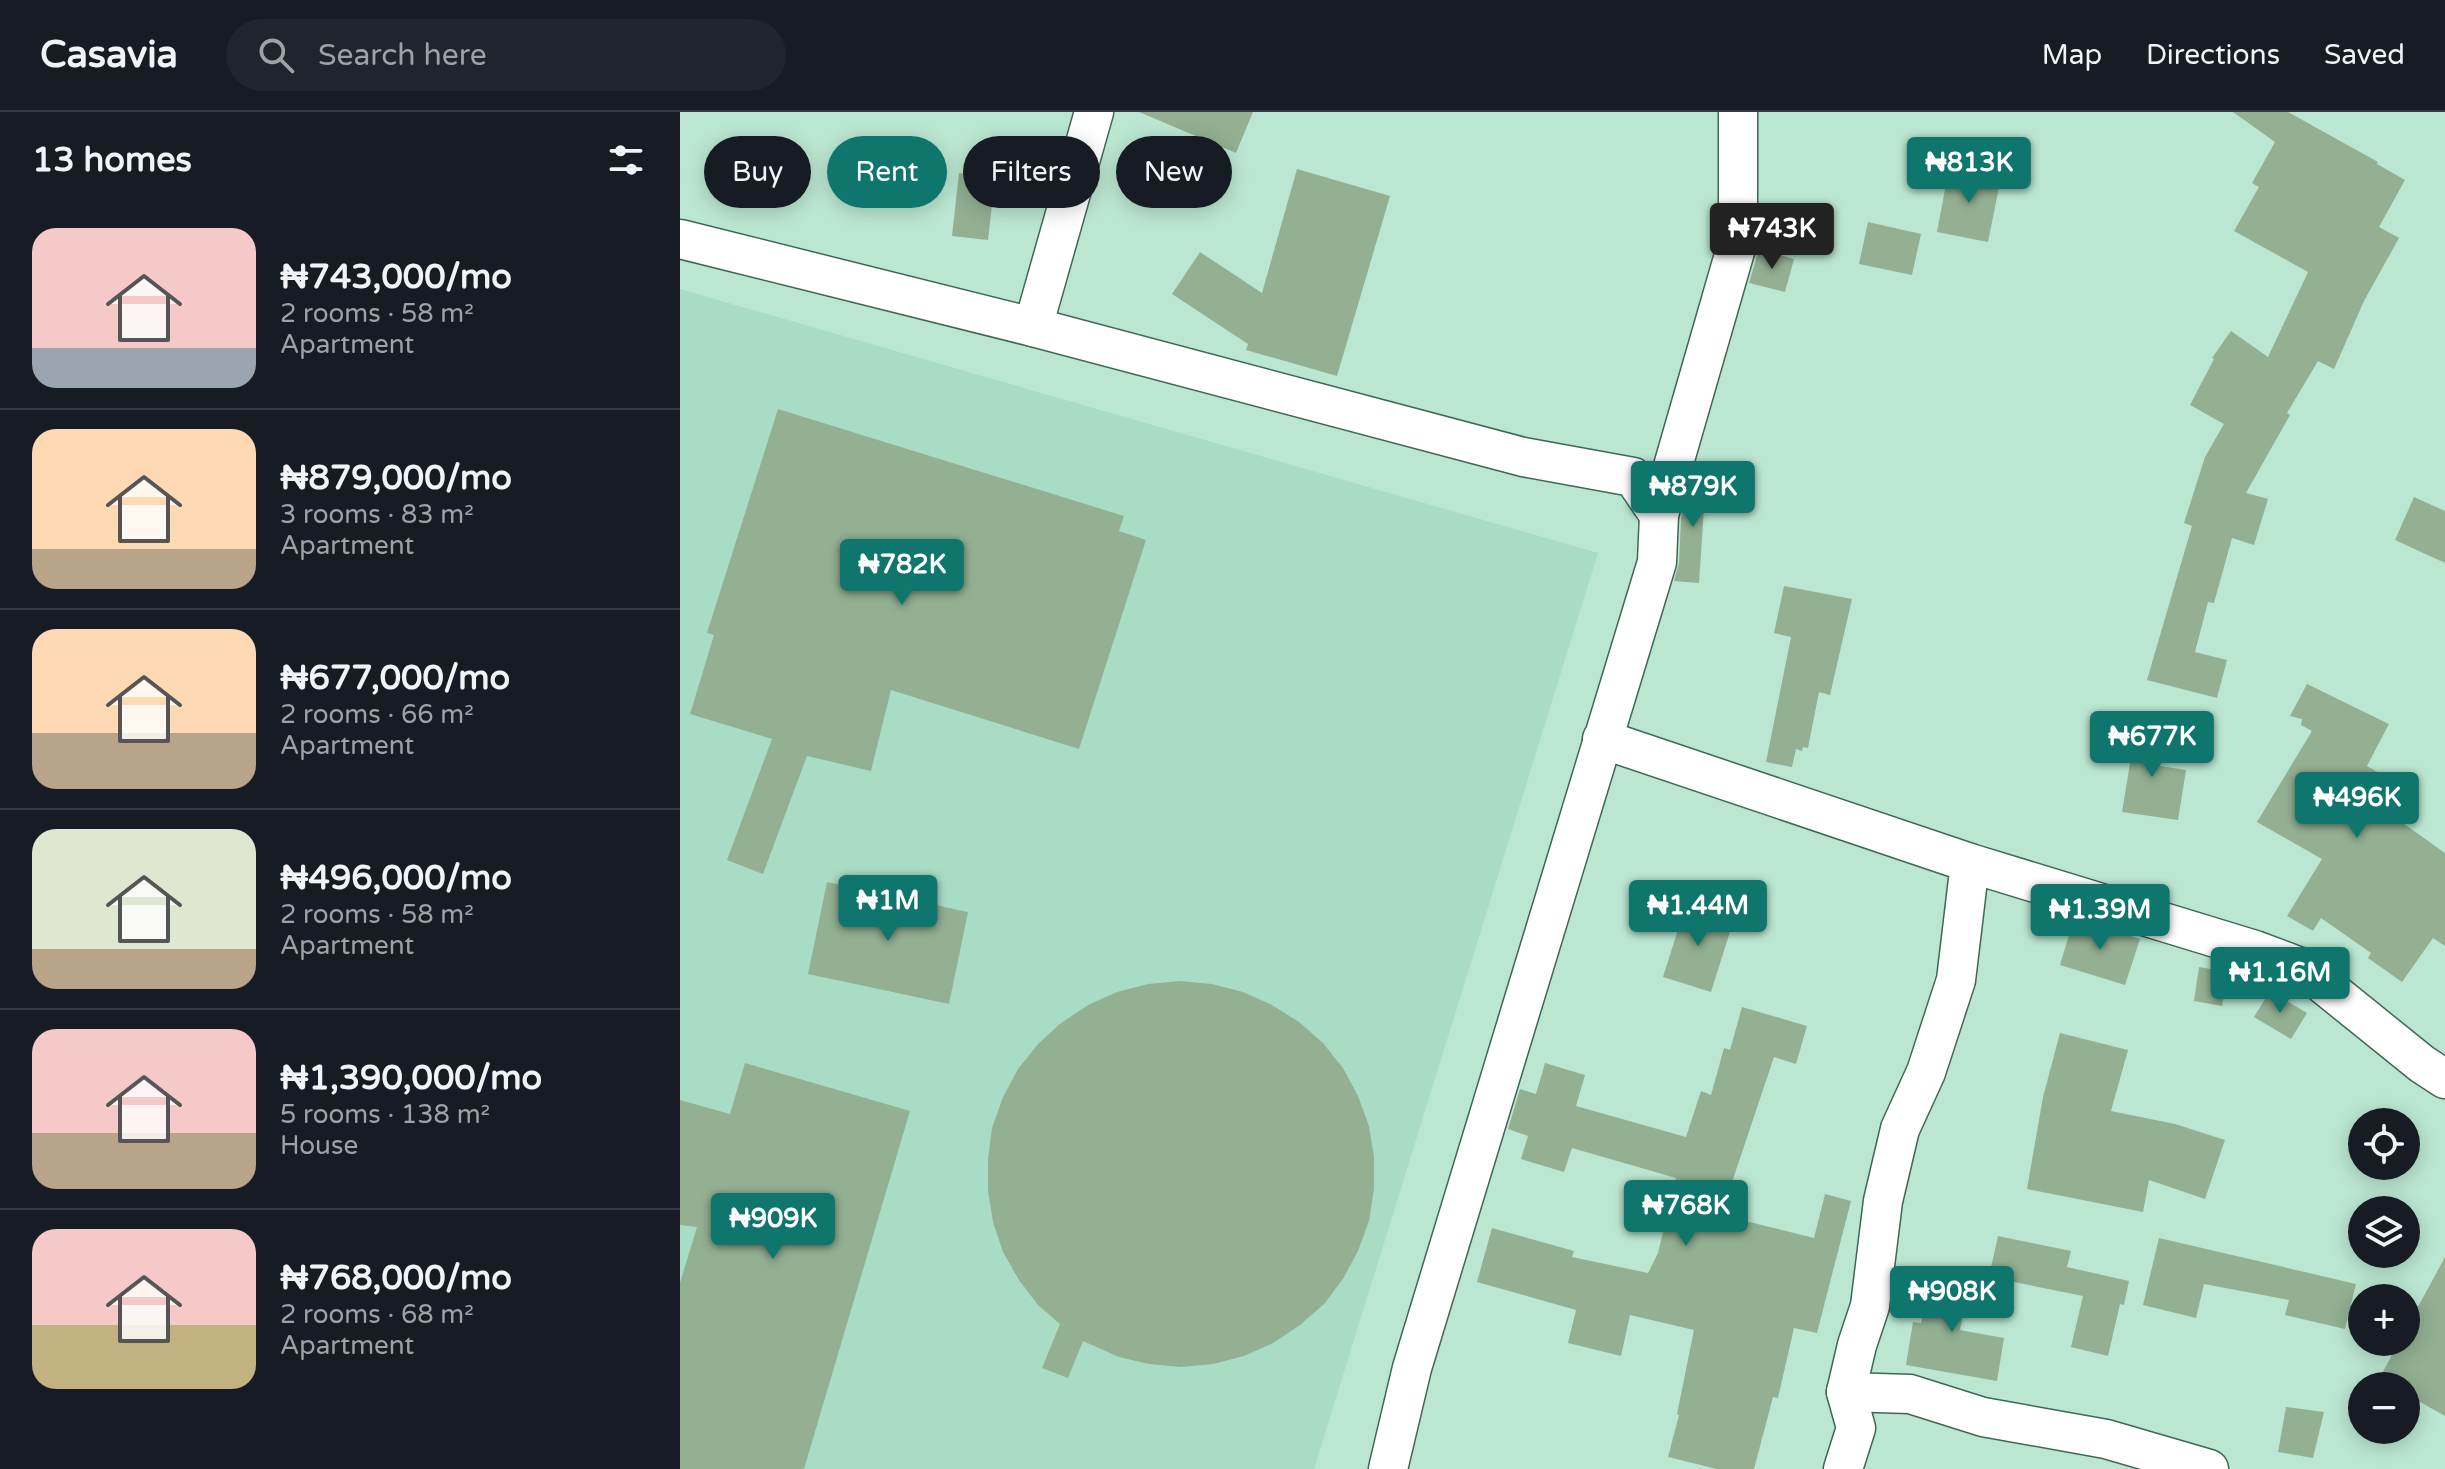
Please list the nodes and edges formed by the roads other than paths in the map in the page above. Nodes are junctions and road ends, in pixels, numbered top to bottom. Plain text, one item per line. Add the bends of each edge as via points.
1 (1094, 112) edge
2 (1738, 112) edge
3 (680, 239) edge
4 (1033, 327) junction
5 (1659, 515) junction
6 (1602, 739) junction
7 (1970, 863) junction
8 (2445, 1079) edge
9 (1846, 1392) junction
10 (1388, 1469) edge
11 (1843, 1469) edge
12 (2209, 1469) edge

1 - 4 street
2 - 5 street via 1738,241
3 - 4 street
4 - 5 street via 1523,457 1633,477
5 - 6 street via 1657,562
6 - 7 street
6 - 10 street via 1412,1368
7 - 8 street via 2303,968
7 - 9 street via 1956,980 1926,1072 1900,1129 1883,1201 1870,1306
9 - 11 street via 1856,1428
9 - 12 street via 1910,1394 1983,1417 2106,1439

